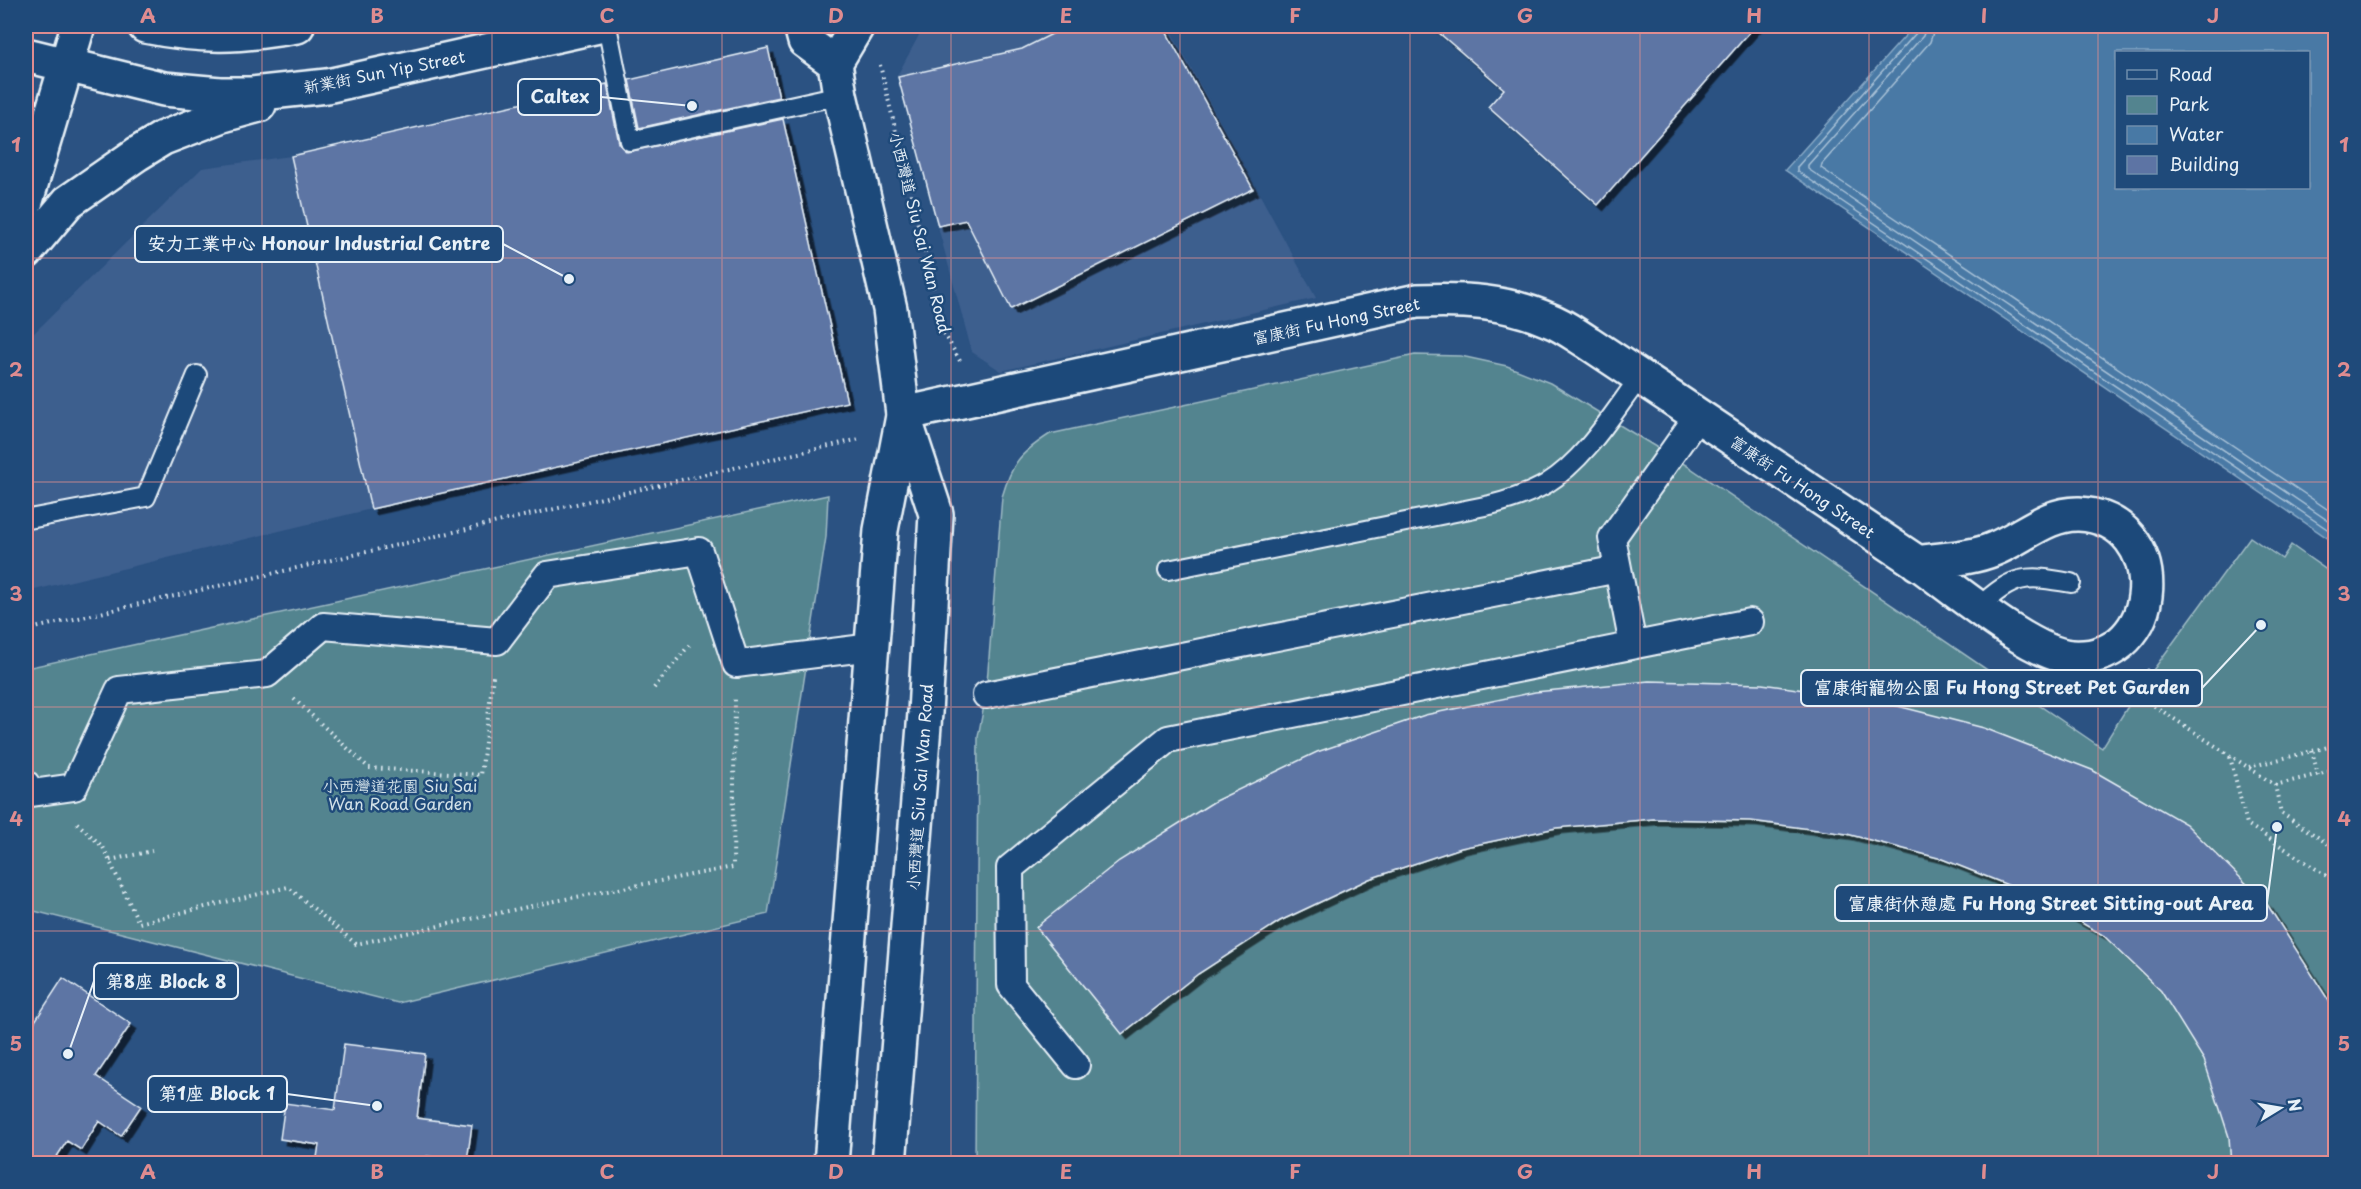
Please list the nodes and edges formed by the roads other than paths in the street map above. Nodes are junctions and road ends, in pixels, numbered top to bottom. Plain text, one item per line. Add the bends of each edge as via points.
1 (78, 26) edge
2 (145, 26) edge
3 (297, 26) edge
4 (599, 26) edge
5 (607, 26) edge
6 (801, 26) edge
7 (857, 26) edge
8 (26, 55) edge
9 (835, 63) junction
10 (67, 66) junction
11 (327, 86) junction
12 (840, 94) junction
13 (26, 201) edge
14 (26, 252) edge
15 (197, 375) dead end
16 (1640, 377) junction
17 (903, 414) junction
18 (1698, 416) junction
19 (26, 517) edge
20 (1917, 562) junction
21 (1618, 569) junction
22 (1168, 570) dead end
23 (2071, 584) dead end
24 (1979, 607) junction
25 (1750, 622) dead end
26 (1633, 645) junction
27 (872, 647) junction
28 (986, 695) dead end
29 (29, 788) edge
30 (1076, 1065) dead end
31 (831, 1164) edge
32 (889, 1164) edge

1 - 10 main road
2 - 3 main road via 214,36
4 - 11 main road, 新業街 Sun Yip Street
5 - 12 lane via 630,141
6 - 9 main road via 805,41
7 - 9 main road
8 - 10 main road, 新業街 Sun Yip Street
9 - 12 main road, 小西灣道 Siu Sai Wan Road
10 - 11 main road, 新業街 Sun Yip Street via 193,93 252,94
10 - 13 main road
11 - 14 main road via 223,115 163,138 68,202
12 - 17 main road, 小西灣道 Siu Sai Wan Road via 890,309
15 - 19 lane via 146,497
16 - 17 main road, 富康街 Fu Hong Street via 1550,320 1485,302 1417,301
16 - 18 main road, 富康街 Fu Hong Street
16 - 22 lane via 1570,465 1547,483 1519,497
17 - 27 main road, 小西灣道 Siu Sai Wan Road via 881,530
17 - 32 main road, 小西灣道 Siu Sai Wan Road via 936,514 926,713
18 - 20 main road, 富康街 Fu Hong Street
18 - 21 street via 1612,538
20 - 24 main road, 富康街 Fu Hong Street
20 - 24 main road, 富康街 Fu Hong Street via 1992,550 2054,518 2080,514 2118,528 2136,547 2146,573 2146,600 2135,626 2116,645 2091,656 2052,654
21 - 26 street
21 - 28 street
23 - 24 lane via 2036,577 2014,582
25 - 26 street
26 - 30 street via 1168,739 1010,868 1011,985
27 - 29 street via 736,664 699,551 547,575 497,641 323,627 267,674 119,690 74,788
27 - 31 main road, 小西灣道 Siu Sai Wan Road

